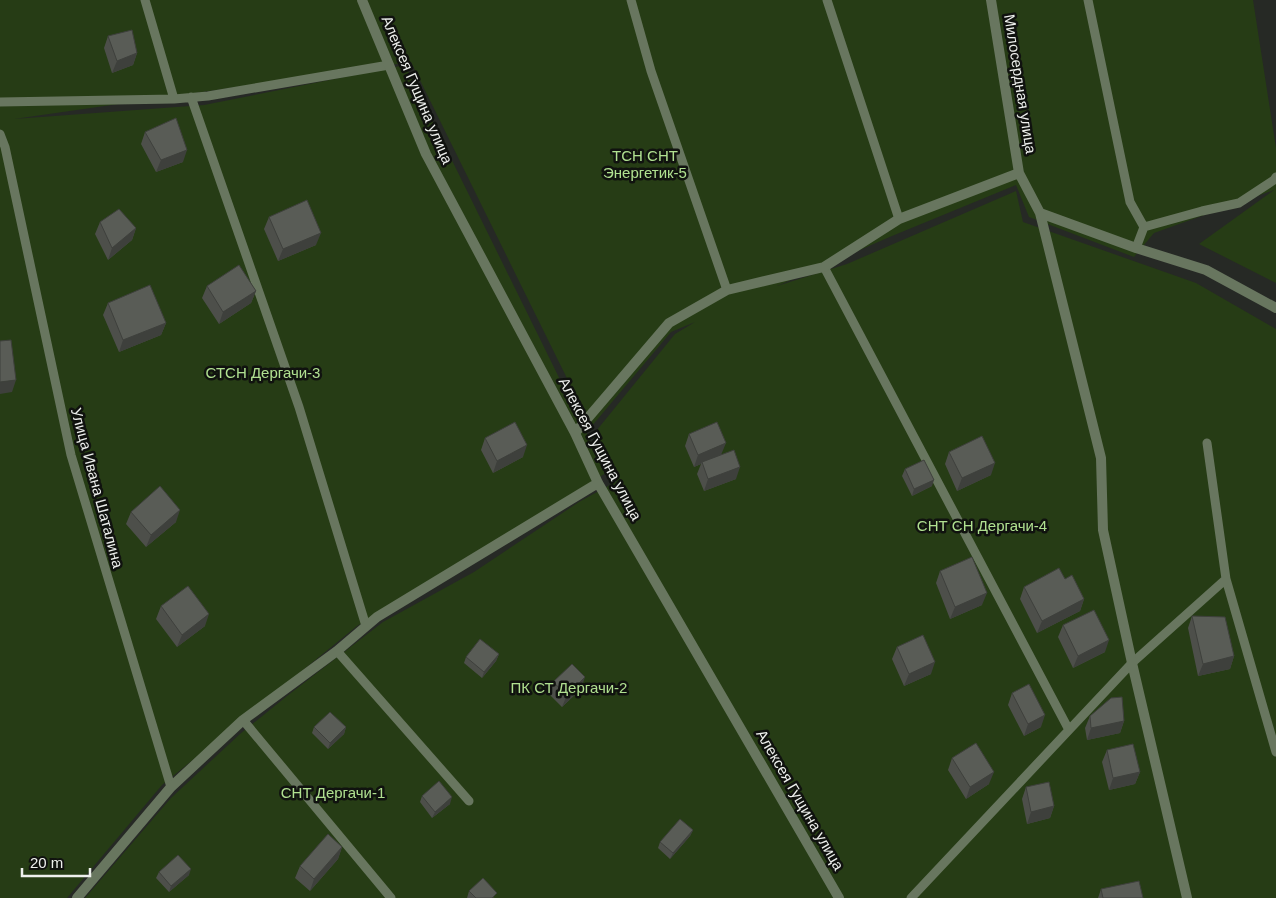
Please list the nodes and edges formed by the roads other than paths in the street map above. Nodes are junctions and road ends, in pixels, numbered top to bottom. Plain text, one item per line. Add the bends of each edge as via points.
1 (145, 0) edge
2 (362, 0) edge
3 (631, 0) edge
4 (827, 0) edge
5 (991, 0) edge
6 (1088, 0) edge
7 (389, 66) junction
8 (191, 97) junction
9 (174, 99) junction
10 (0, 102) edge
11 (0, 134) edge
12 (1019, 173) junction
13 (1276, 177) edge
14 (1040, 213) junction
15 (899, 220) junction
16 (1144, 227) junction
17 (1136, 248) junction
18 (824, 267) junction
19 (727, 290) junction
20 (1276, 308) edge
21 (575, 433) junction
22 (1207, 443) dead end
23 (598, 483) junction
24 (1226, 579) junction
25 (366, 626) junction
26 (337, 651) junction
27 (1132, 664) junction
28 (243, 720) junction
29 (1069, 730) junction
30 (1276, 752) edge
31 (170, 787) junction
32 (470, 801) dead end
33 (77, 898) edge
34 (391, 898) edge
35 (839, 898) edge
36 (911, 898) edge
37 (1187, 898) edge

1 - 9 lane
2 - 7 street, Алексея Гущина улица
3 - 19 lane via 651,71
4 - 15 lane
5 - 12 street, Милосердная улица
6 - 16 lane via 1130,202
7 - 8 lane
7 - 21 street, Алексея Гущина улица via 426,154
8 - 9 lane
8 - 25 lane via 299,407
9 - 10 lane
11 - 31 lane, Улица Ивана Шаталина via 71,455
12 - 14 street, Милосердная улица
12 - 15 street
13 - 16 lane via 1239,202
14 - 17 street
14 - 27 street, Милосердная улица via 1101,458 1103,530
15 - 18 street
16 - 17 lane
17 - 20 street via 1206,270
18 - 19 street
18 - 29 lane
19 - 21 street via 669,323
21 - 23 street, Алексея Гущина улица
22 - 24 lane
23 - 25 street
23 - 35 street, Алексея Гущина улица
24 - 27 lane
24 - 30 lane
25 - 26 street
26 - 28 street
26 - 32 lane
27 - 29 lane
27 - 37 street, Милосердная улица
28 - 31 street
28 - 34 lane
29 - 36 lane
31 - 33 street

